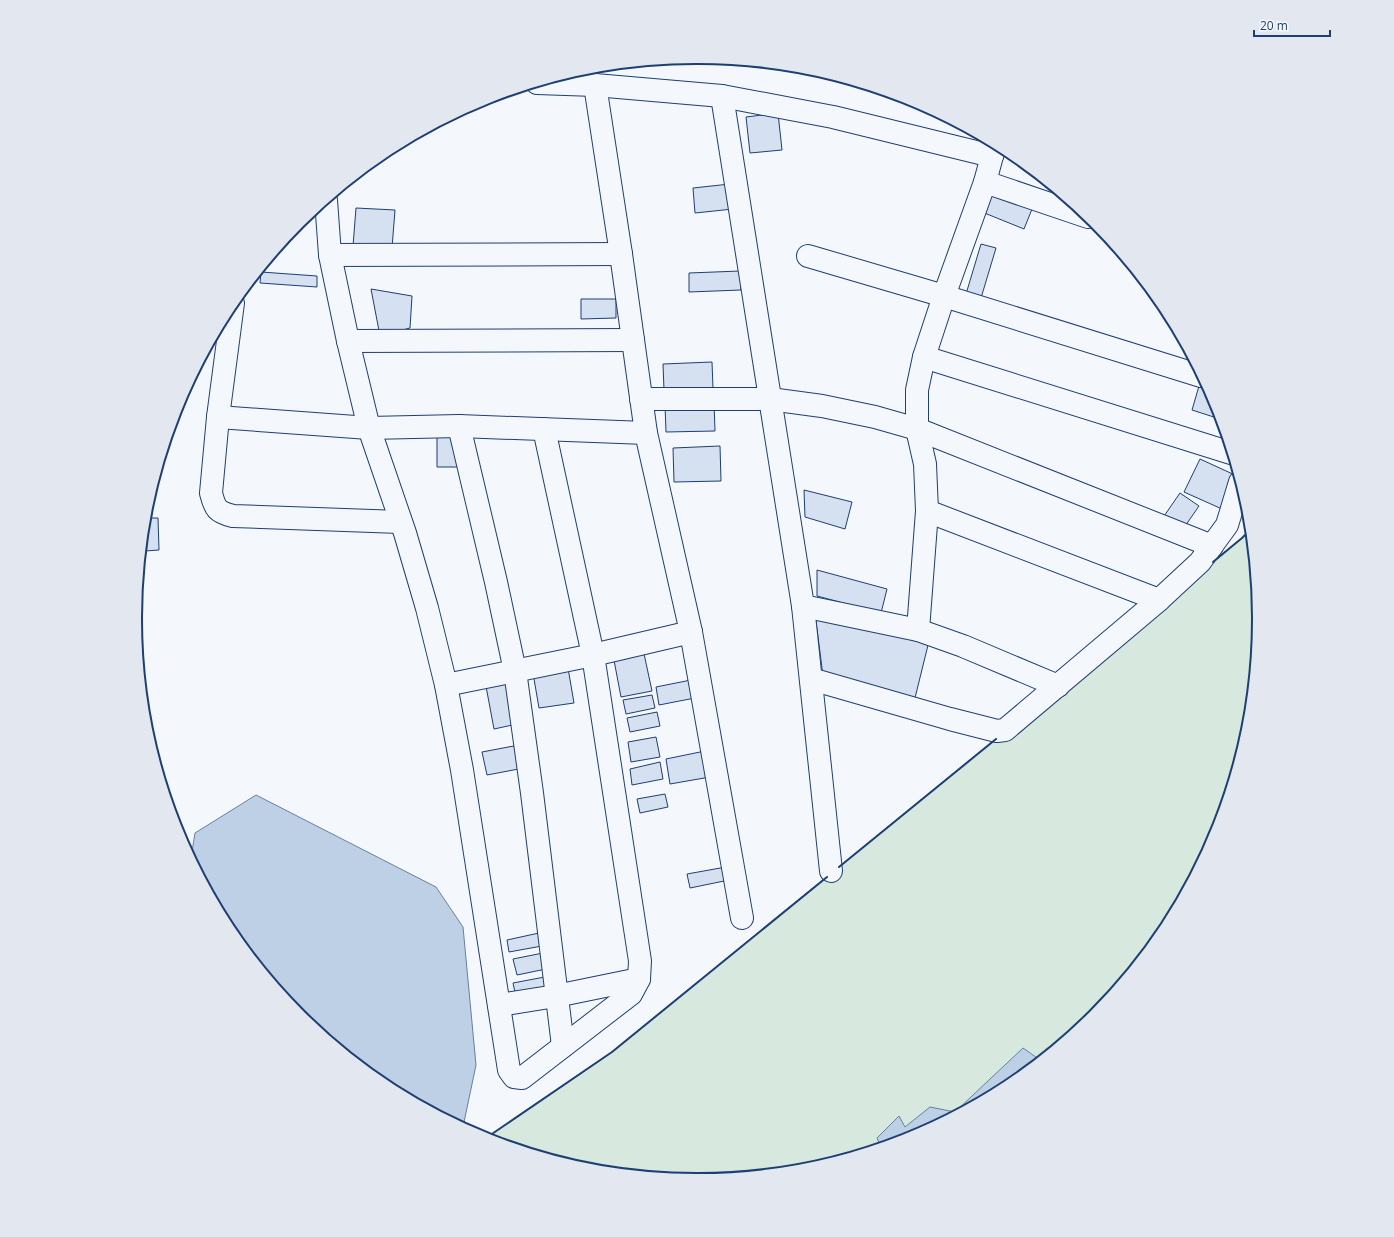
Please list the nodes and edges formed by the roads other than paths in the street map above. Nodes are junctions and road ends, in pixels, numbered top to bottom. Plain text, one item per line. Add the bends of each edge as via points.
1 (552, 83) edge
2 (595, 84) junction
3 (722, 96) junction
4 (994, 150) edge
5 (985, 182) junction
6 (326, 206) edge
7 (1074, 212) edge
8 (621, 254) junction
9 (330, 255) junction
10 (808, 256) dead end
11 (944, 296) junction
12 (231, 318) edge
13 (633, 340) junction
14 (348, 341) junction
15 (924, 357) junction
16 (1194, 374) edge
17 (641, 399) junction
18 (770, 399) junction
19 (218, 417) junction
20 (459, 426) junction
21 (369, 428) junction
22 (544, 429) junction
23 (917, 429) junction
24 (646, 433) junction
25 (1226, 451) edge
26 (1237, 492) edge
27 (927, 511) junction
28 (400, 522) junction
29 (1212, 546) junction
30 (1159, 600) junction
31 (803, 606) junction
32 (918, 630) junction
33 (691, 632) junction
34 (593, 655) junction
35 (515, 671) junction
36 (811, 680) junction
37 (446, 685) junction
38 (1058, 686) junction
39 (831, 871) dead end
40 (742, 918) dead end
41 (639, 979) junction
42 (556, 996) junction
43 (499, 1005) junction
44 (563, 1046) junction

1 - 2 street
2 - 3 street
2 - 8 street
3 - 4 street
3 - 18 street
4 - 5 street
5 - 7 street
5 - 11 street
6 - 9 street
8 - 9 street
8 - 13 street
9 - 14 street
10 - 11 street
11 - 15 street
11 - 16 street
12 - 19 street
13 - 14 street
13 - 17 street
14 - 21 street
15 - 23 street via 917,390
15 - 25 street
17 - 18 street
17 - 24 street
18 - 23 street via 822,406
18 - 31 street
19 - 21 street
19 - 28 street via 211,493 214,504 221,513 234,516
20 - 21 street
20 - 22 street
20 - 35 street
21 - 28 street
22 - 24 street
22 - 34 street
23 - 27 street via 925,464
23 - 29 street
24 - 33 street
26 - 29 street via 1227,525
27 - 30 street
27 - 32 street
28 - 37 street via 427,608
29 - 30 street via 1200,562
30 - 38 street
31 - 32 street
31 - 36 street
32 - 38 street
33 - 34 street
33 - 40 street
34 - 35 street
34 - 41 street via 640,961
35 - 37 street
35 - 42 street
36 - 38 street via 997,731 1005,730
36 - 39 street
37 - 43 street
41 - 42 street
41 - 44 street via 631,994
42 - 43 street
42 - 44 street
43 - 44 street via 509,1070 514,1077 522,1078

